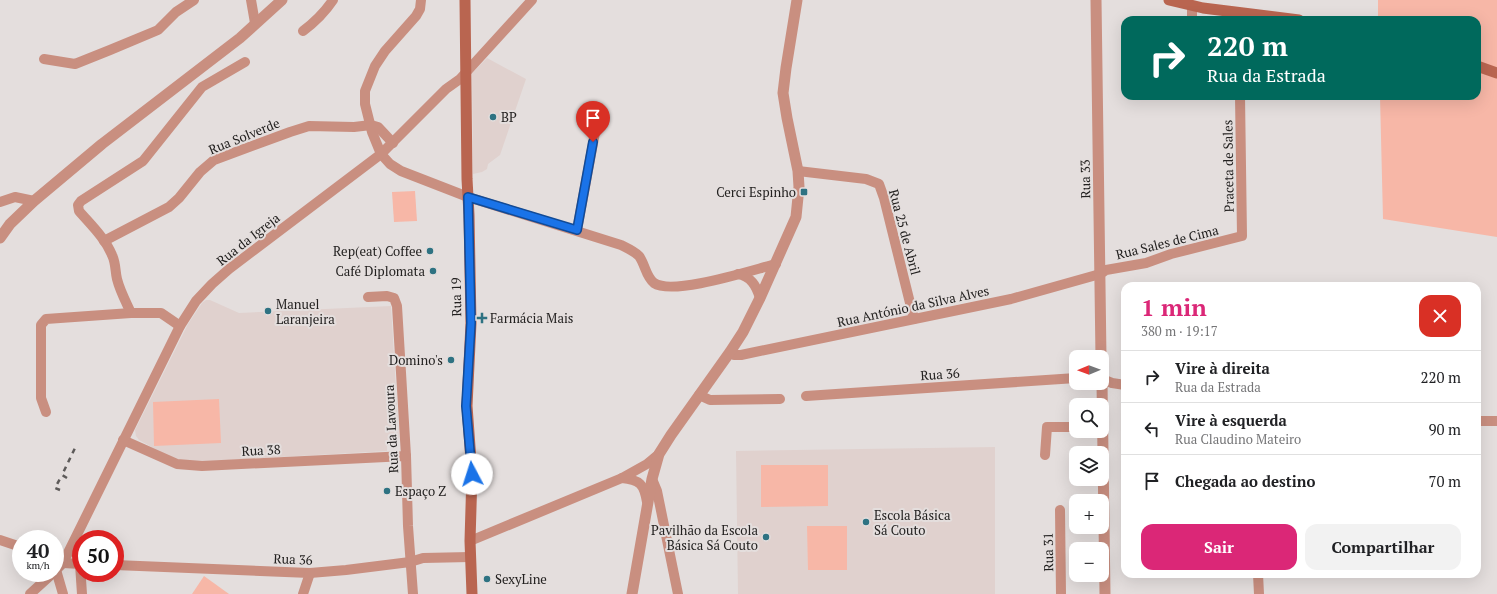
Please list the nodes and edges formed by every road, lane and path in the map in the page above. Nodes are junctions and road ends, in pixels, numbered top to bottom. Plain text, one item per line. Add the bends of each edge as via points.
1 (194, 0) edge
2 (250, 0) edge
3 (282, 0) edge
4 (333, 0) edge
5 (421, 0) edge
6 (465, 0) edge
7 (532, 0) edge
8 (797, 0) edge
9 (1096, 0) edge
10 (1169, 0) edge
11 (1192, 6) junction
12 (1192, 16) edge
13 (1269, 16) edge
14 (255, 23) junction
15 (303, 31) dead end
16 (44, 59) dead end
17 (244, 62) dead end
18 (1481, 67) edge
19 (466, 72) junction
20 (1497, 73) edge
21 (1240, 100) edge
22 (370, 125) junction
23 (596, 128) dead end
24 (394, 143) junction
25 (381, 154) junction
26 (798, 171) junction
27 (468, 197) junction
28 (34, 201) junction
29 (0, 202) edge
30 (577, 230) junction
31 (1242, 236) joint
32 (0, 238) edge
33 (104, 241) junction
34 (776, 264) junction
35 (738, 274) junction
36 (1100, 274) junction
37 (753, 281) junction
38 (767, 283) junction
39 (368, 297) dead end
40 (760, 298) junction
41 (131, 313) junction
42 (914, 319) junction
43 (180, 326) junction
44 (1101, 350) edge
45 (730, 352) junction
46 (1069, 378) edge
47 (1109, 382) edge
48 (1121, 384) edge
49 (699, 395) junction
50 (806, 396) dead end
51 (780, 399) dead end
52 (46, 412) dead end
53 (1481, 421) edge
54 (1497, 421) edge
55 (1069, 427) edge
56 (1102, 438) edge
57 (123, 440) junction
58 (659, 454) junction
59 (1045, 455) dead end
60 (406, 456) junction
61 (622, 478) junction
62 (652, 479) junction
63 (647, 505) junction
64 (1060, 510) dead end
65 (0, 540) edge
66 (470, 541) junction
67 (12, 544) edge
68 (64, 554) edge
69 (470, 557) junction
70 (410, 562) junction
71 (124, 565) edge
72 (310, 573) junction
73 (1258, 578) edge
74 (42, 582) edge
75 (60, 582) edge
76 (81, 582) edge
77 (30, 594) edge
78 (63, 594) edge
79 (82, 594) edge
80 (303, 594) edge
81 (412, 594) edge
82 (472, 594) edge
83 (632, 594) edge
84 (678, 594) edge
85 (1061, 594) edge
86 (1105, 594) edge
87 (1259, 594) edge

1 - 16 street via 176,12 158,30 75,64
2 - 14 street
3 - 14 street
4 - 15 street
5 - 22 street via 416,16 385,51 368,82 365,104
6 - 19 main road, Rua 19
7 - 19 street, Rua da Igreja
8 - 26 street via 783,93
9 - 36 street, Rua 33
10 - 11 main road
11 - 12 street
11 - 13 main road
14 - 28 street via 240,38 102,144
17 - 33 street via 202,87 143,161 81,201 78,205 79,211
18 - 20 main road
19 - 24 street, Rua da Igreja
19 - 27 main road, Rua 19
21 - 31 street, Praceta de Sales
22 - 24 street via 378,127
22 - 25 street
22 - 33 street, Rua Solverde via 309,126 218,158 200,172 169,207
23 - 30 street
24 - 25 street, Rua da Igreja
25 - 27 street via 402,172
25 - 43 street, Rua da Igreja via 229,269 196,300
26 - 34 street via 796,217
26 - 42 street, Rua 25 de Abril via 866,179 879,184
27 - 30 street
27 - 66 main road, Rua 19 via 471,323 466,406 472,474
28 - 29 street via 15,197
28 - 32 street via 10,224
30 - 35 street via 631,250 639,257 653,282 661,286 703,283
31 - 36 street, Rua Sales de Cima via 1106,270
33 - 41 street via 113,256 121,293
34 - 35 street
34 - 38 street
35 - 37 street
36 - 42 street, Rua António da Silva Alves via 1011,299
36 - 44 street, Rua 33
37 - 38 street
37 - 40 street
38 - 40 street
39 - 60 street, Rua da Lavoura via 394,298 397,306
40 - 45 street
41 - 43 street via 161,313
41 - 52 street via 46,319 42,325 41,398
42 - 45 street, Rua António da Silva Alves via 741,355
43 - 57 street, Rua da Igreja
45 - 49 street
46 - 50 street, Rua 36
47 - 48 street
49 - 51 street via 710,400
49 - 58 street via 670,434
53 - 54 street
55 - 59 street via 1047,427
56 - 86 street
57 - 60 street, Rua 38 via 177,464 202,466
57 - 68 street, Rua da Igreja
58 - 61 street
58 - 62 street
60 - 70 street, Rua da Lavoura
61 - 63 street via 631,479 643,486
61 - 66 street
62 - 63 street
62 - 84 street via 657,491
63 - 83 street
64 - 85 street, Rua 31
65 - 67 street
66 - 69 main road, Rua 19
69 - 70 street, Rua 36 via 423,558
69 - 82 main road, Rua 19
70 - 72 street, Rua 36
70 - 81 street, Rua da Lavoura
71 - 72 street, Rua 36
72 - 80 street
73 - 87 street
74 - 77 street
75 - 78 street
76 - 79 street

